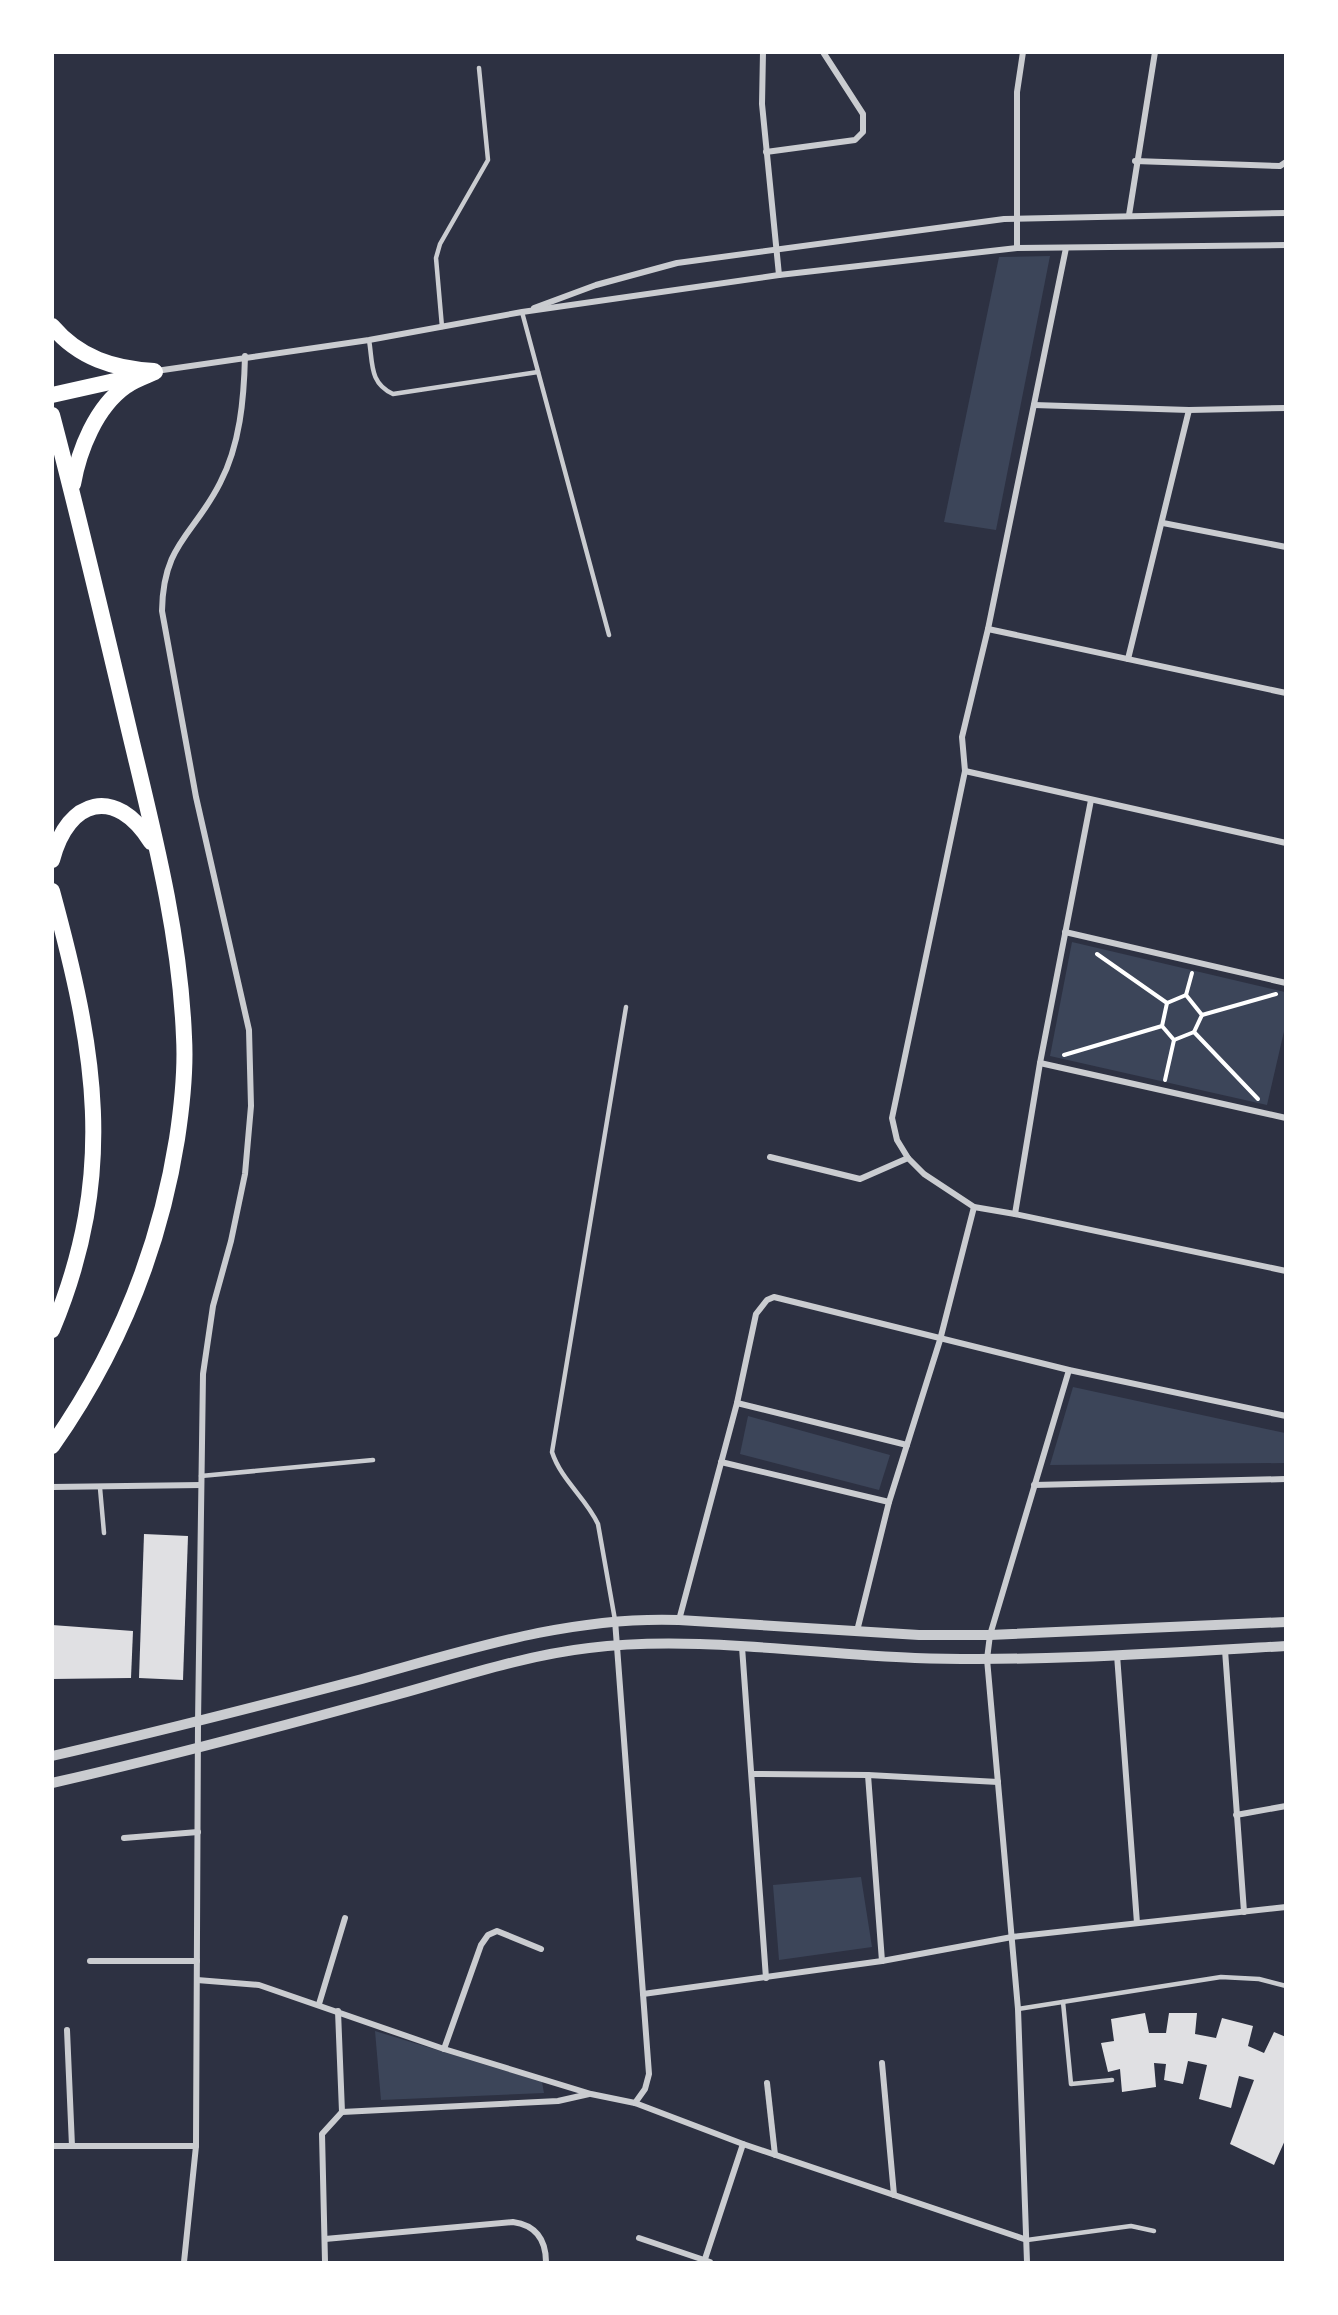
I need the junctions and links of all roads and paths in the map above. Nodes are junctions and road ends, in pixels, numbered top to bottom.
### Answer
1 (764, 52) edge
2 (823, 52) edge
3 (1016, 52) edge
4 (1155, 52) edge
5 (1023, 56) edge
6 (479, 69) dead end
7 (766, 152) junction
8 (1135, 161) junction
9 (1286, 162) edge
10 (1286, 213) edge
11 (1129, 215) junction
12 (1016, 219) junction
13 (1286, 245) edge
14 (1017, 248) junction
15 (1066, 248) junction
16 (776, 249) junction
17 (779, 275) junction
18 (522, 312) junction
19 (52, 326) edge
20 (442, 327) junction
21 (369, 340) junction
22 (245, 356) junction
23 (155, 372) junction
24 (538, 372) junction
25 (52, 395) edge
26 (1034, 405) junction
27 (1286, 408) edge
28 (1189, 410) junction
29 (52, 415) edge
30 (72, 488) junction
31 (1163, 523) junction
32 (1286, 547) edge
33 (988, 629) junction
34 (609, 635) dead end
35 (1128, 659) junction
36 (1286, 693) edge
37 (965, 771) junction
38 (1091, 800) junction
39 (1286, 843) edge
40 (158, 853) junction
41 (52, 860) edge
42 (52, 891) edge
43 (1065, 932) junction
44 (1093, 951) dead end
45 (1196, 962) junction
46 (1286, 983) edge
47 (1286, 992) edge
48 (1186, 995) junction
49 (1167, 1003) junction
50 (626, 1007) dead end
51 (1202, 1015) junction
52 (1161, 1026) junction
53 (1194, 1032) junction
54 (1174, 1040) junction
55 (1040, 1063) junction
56 (1162, 1090) junction
57 (1274, 1115) junction
58 (1286, 1118) edge
59 (770, 1158) dead end
60 (908, 1158) junction
61 (974, 1207) junction
62 (1016, 1214) junction
63 (1286, 1271) edge
64 (52, 1330) edge
65 (940, 1340) junction
66 (1069, 1370) junction
67 (737, 1403) junction
68 (1286, 1416) edge
69 (907, 1445) junction
70 (52, 1446) edge
71 (373, 1460) dead end
72 (721, 1462) junction
73 (201, 1476) junction
74 (1286, 1479) edge
75 (201, 1485) junction
76 (1034, 1485) junction
77 (52, 1487) edge
78 (100, 1488) junction
79 (889, 1502) junction
80 (104, 1533) dead end
81 (615, 1620) junction
82 (679, 1620) junction
83 (1286, 1622) edge
84 (857, 1631) junction
85 (990, 1635) junction
86 (617, 1645) junction
87 (1286, 1646) edge
88 (742, 1647) junction
89 (1224, 1650) junction
90 (1117, 1653) junction
91 (987, 1659) junction
92 (198, 1723) junction
93 (199, 1749) junction
94 (52, 1756) edge
95 (753, 1774) junction
96 (868, 1775) junction
97 (998, 1782) junction
98 (52, 1783) edge
99 (1286, 1806) edge
100 (1236, 1815) junction
101 (198, 1832) junction
102 (124, 1838) dead end
103 (1286, 1907) edge
104 (1244, 1912) junction
105 (345, 1918) dead end
106 (1137, 1923) junction
107 (1012, 1937) junction
108 (541, 1949) dead end
109 (197, 1960) junction
110 (90, 1961) dead end
111 (882, 1961) junction
112 (766, 1978) junction
113 (197, 1980) junction
114 (1286, 1986) edge
115 (643, 1994) junction
116 (1063, 2002) junction
117 (319, 2004) junction
118 (1018, 2009) junction
119 (338, 2011) junction
120 (67, 2030) dead end
121 (444, 2049) junction
122 (882, 2063) dead end
123 (1112, 2080) dead end
124 (767, 2083) dead end
125 (591, 2094) junction
126 (635, 2103) junction
127 (342, 2112) junction
128 (743, 2144) junction
129 (52, 2146) edge
130 (72, 2146) junction
131 (196, 2146) junction
132 (775, 2155) junction
133 (894, 2195) junction
134 (1154, 2231) dead end
135 (639, 2238) dead end
136 (325, 2239) junction
137 (1027, 2240) junction
138 (184, 2262) edge
139 (325, 2262) edge
140 (546, 2262) edge
141 (706, 2262) edge
142 (1027, 2262) edge

1 - 7 street
2 - 7 street
3 - 5 street
4 - 8 street
5 - 12 street
6 - 20 lane
7 - 16 street
8 - 9 street
8 - 11 street
10 - 11 street
11 - 12 street
12 - 14 street
12 - 16 street
13 - 15 street
14 - 15 street
14 - 17 street
15 - 26 street
16 - 17 street
16 - 18 street
17 - 18 street
18 - 20 street
18 - 24 lane
19 - 23 highway
20 - 21 street
21 - 22 street
21 - 24 lane
22 - 23 street
22 - 73 street
23 - 25 highway
23 - 30 highway
24 - 34 lane
26 - 28 street
26 - 33 street
27 - 28 street
28 - 31 street
29 - 30 highway
30 - 40 highway
31 - 32 street
31 - 35 street
33 - 35 street
33 - 37 street
35 - 36 street
37 - 38 street
37 - 60 street
38 - 39 street
38 - 43 street
40 - 41 highway
40 - 70 highway
42 - 64 highway
43 - 45 street
43 - 55 street
44 - 49 path
45 - 46 street
45 - 48 path
47 - 51 path
48 - 49 path
48 - 51 path
49 - 52 path
50 - 81 lane
51 - 53 path
52 - 54 path
52 - 55 path
53 - 54 path
53 - 57 path
54 - 56 path
55 - 56 street
55 - 62 street
56 - 57 street
57 - 58 street
59 - 60 street
60 - 61 street
61 - 62 street
61 - 65 street
62 - 63 street
65 - 66 street
65 - 67 street
65 - 69 street
66 - 68 street
66 - 76 street
67 - 69 street
67 - 72 street
69 - 79 street
71 - 73 lane
72 - 79 street
72 - 82 street
73 - 75 street
74 - 76 street
75 - 78 street
75 - 92 street
76 - 85 street
77 - 78 street
78 - 80 lane
79 - 84 street
81 - 82 street
81 - 86 street
81 - 92 street
82 - 84 street
83 - 85 street
84 - 85 street
85 - 91 street
86 - 88 street
86 - 93 street
86 - 115 street
87 - 89 street
88 - 91 street
88 - 95 street
89 - 90 street
89 - 100 street
90 - 91 street
90 - 106 street
91 - 97 street
92 - 93 street
92 - 94 street
93 - 98 street
93 - 101 street
95 - 96 street
95 - 112 street
96 - 97 street
96 - 111 street
97 - 107 street
99 - 100 street
100 - 104 street
101 - 102 street
101 - 109 street
103 - 104 street
104 - 106 street
105 - 117 street
106 - 107 street
107 - 111 street
107 - 118 street
108 - 121 street
109 - 110 street
109 - 113 street
111 - 112 street
112 - 115 street
113 - 117 street
113 - 131 street
114 - 116 lane
115 - 126 street
116 - 118 lane
116 - 123 lane
117 - 119 street
118 - 137 street
119 - 121 street
119 - 127 street
120 - 130 street
121 - 125 street
122 - 133 street
124 - 132 street
125 - 126 street
125 - 127 street
126 - 128 street
127 - 136 street
128 - 132 street
128 - 141 street
129 - 130 street
130 - 131 street
131 - 138 street
132 - 133 street
133 - 137 street
134 - 137 lane
135 - 141 street
136 - 139 street
136 - 140 street
137 - 142 street

